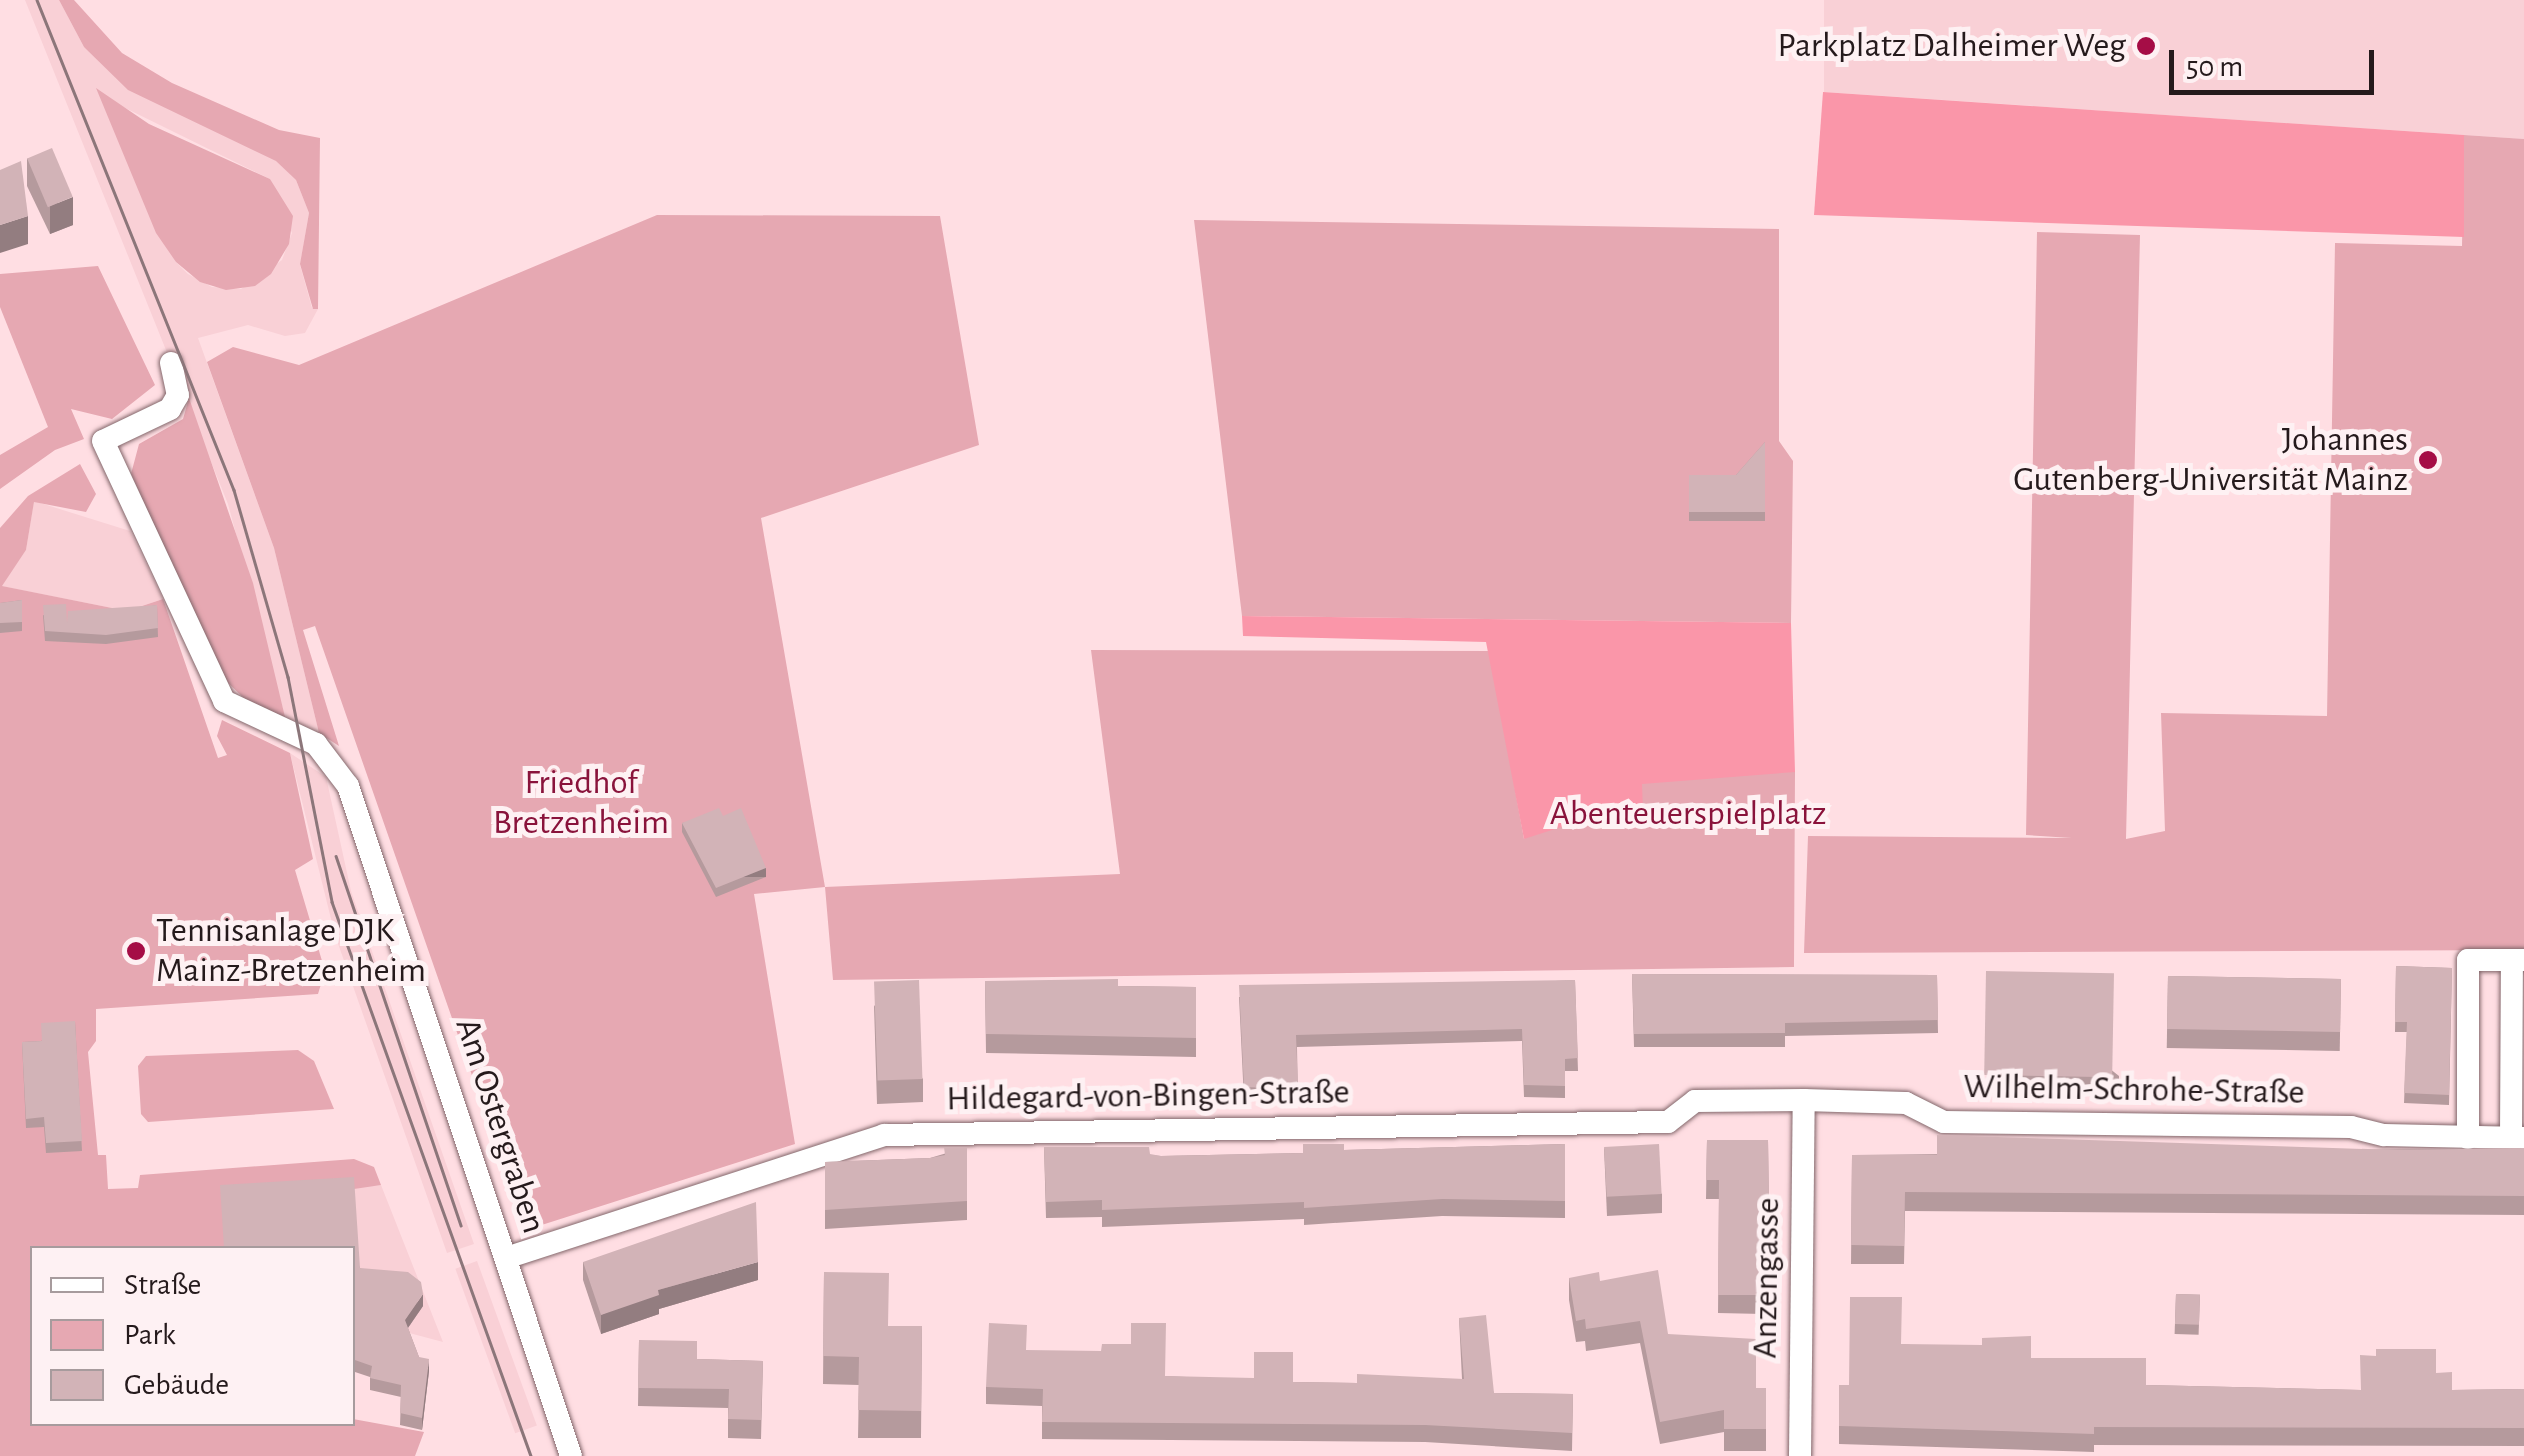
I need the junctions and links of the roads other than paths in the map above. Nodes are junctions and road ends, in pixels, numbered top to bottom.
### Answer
1 (172, 363) dead end
2 (2518, 960) edge
3 (1804, 1100) junction
4 (2468, 1138) junction
5 (2518, 1138) edge
6 (506, 1258) junction
7 (571, 1456) edge
8 (1800, 1456) edge

1 - 6 street, Am Ostergraben
2 - 4 street, Wilhelm-Schrohe-Straße
2 - 5 street, Wilhelm-Schrohe-Straße
3 - 4 street, Wilhelm-Schrohe-Straße
3 - 6 street, Hildegard-von-Bingen-Straße
3 - 8 street, Anzengasse
4 - 5 street, Wilhelm-Schrohe-Straße
6 - 7 street, Am Ostergraben

